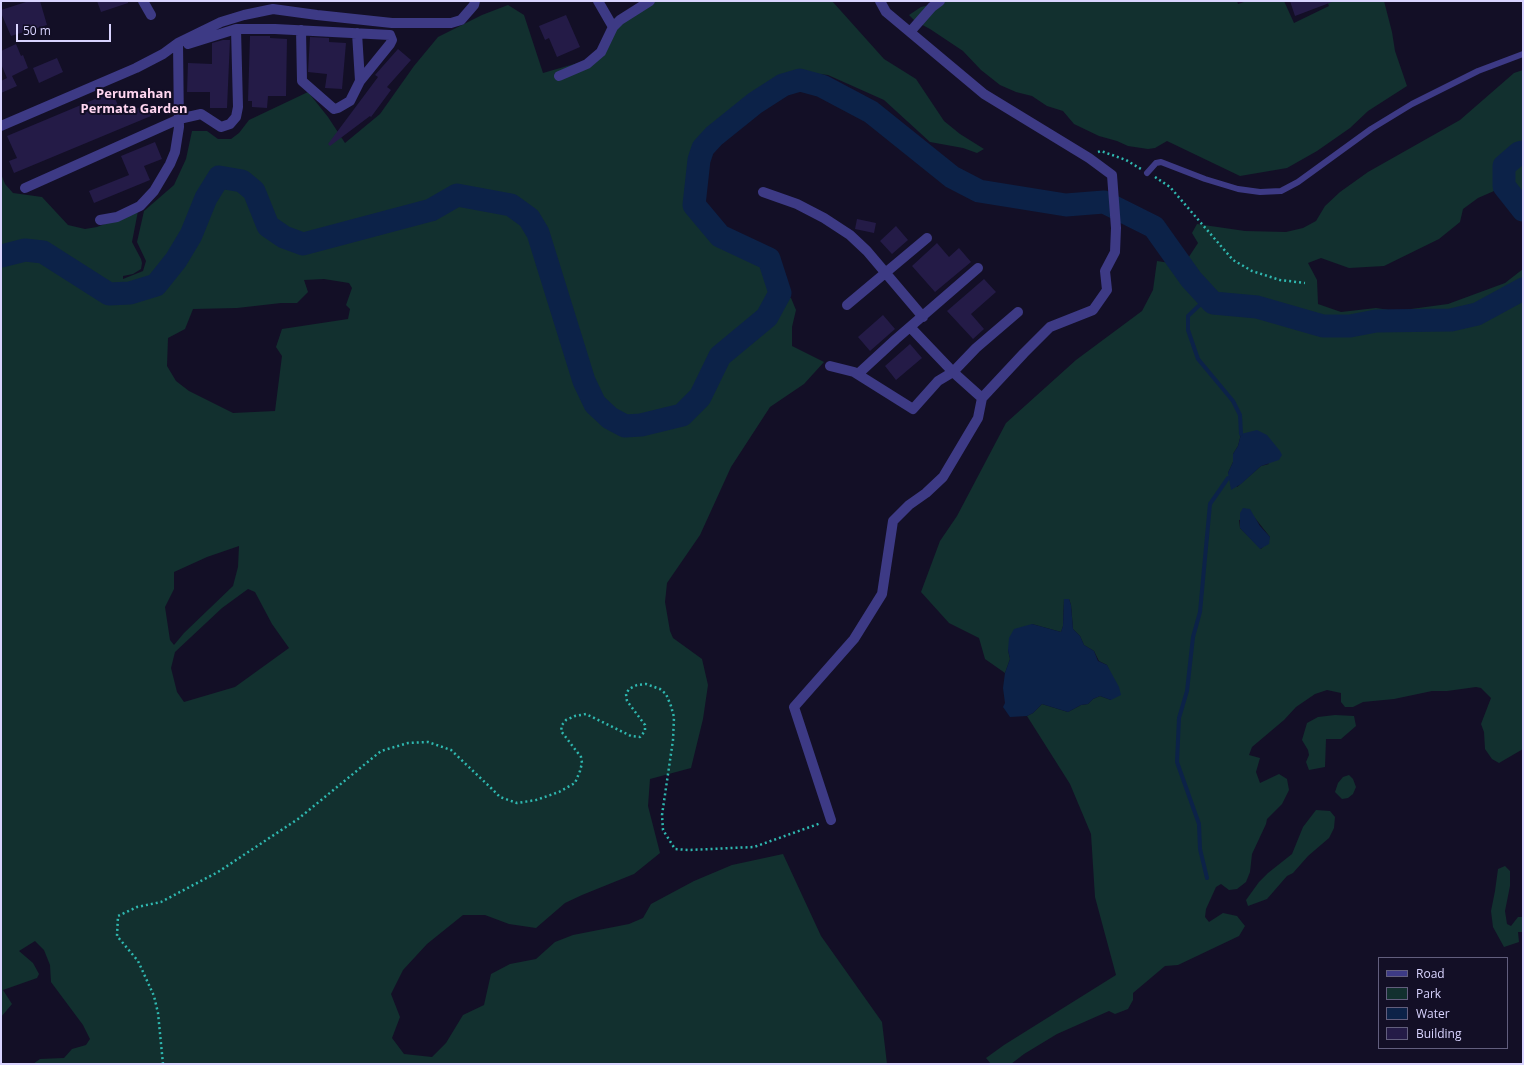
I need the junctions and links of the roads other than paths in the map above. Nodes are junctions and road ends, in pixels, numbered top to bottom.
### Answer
1 (143, 1) edge
2 (475, 1) edge
3 (598, 1) edge
4 (650, 1) edge
5 (880, 1) edge
6 (940, 1) edge
7 (151, 16) dead end
8 (613, 27) junction
9 (236, 29) junction
10 (301, 30) junction
11 (910, 32) junction
12 (357, 33) junction
13 (178, 45) junction
14 (1523, 54) edge
15 (559, 76) dead end
16 (360, 81) junction
17 (179, 119) junction
18 (1, 126) edge
19 (1148, 173) road end
20 (25, 188) dead end
21 (763, 192) dead end
22 (100, 220) dead end
23 (927, 238) dead end
24 (978, 268) dead end
25 (885, 273) junction
26 (847, 305) dead end
27 (1018, 312) dead end
28 (923, 317) junction
29 (910, 327) junction
30 (830, 366) dead end
31 (953, 372) junction
32 (858, 374) junction
33 (982, 398) junction
34 (831, 820) road end

1 - 7 street
2 - 13 street
3 - 8 street
4 - 8 street
5 - 11 street
6 - 11 street
8 - 15 street
9 - 10 street
9 - 13 street
9 - 17 street
10 - 12 street
10 - 16 street
11 - 33 street
12 - 16 street
12 - 16 street
13 - 17 street
13 - 18 street
14 - 19 lane
17 - 20 street
17 - 22 street
21 - 25 street
23 - 25 street
24 - 28 street
25 - 26 street
25 - 28 street
27 - 31 street
28 - 29 street
29 - 31 street
29 - 32 street
30 - 32 street
31 - 32 street
31 - 33 street
33 - 34 street

